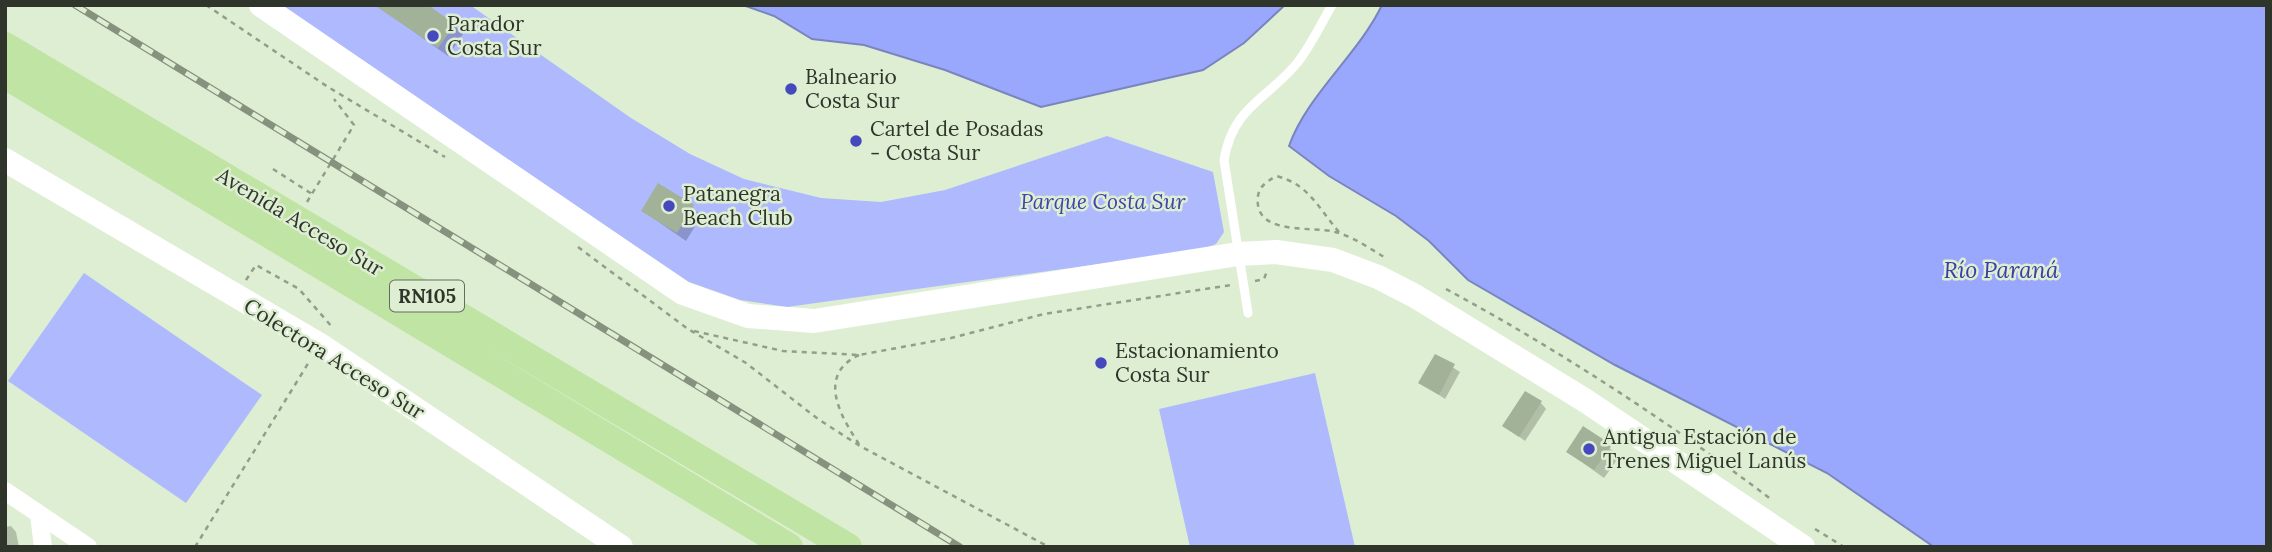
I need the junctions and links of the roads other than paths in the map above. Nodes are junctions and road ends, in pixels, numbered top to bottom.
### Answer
1 (261, 5) edge
2 (1332, 5) edge
3 (5, 46) edge
4 (5, 75) edge
5 (5, 160) edge
6 (1238, 254) junction
7 (1248, 313) dead end
8 (5, 491) edge
9 (1728, 499) junction
10 (38, 515) junction
11 (43, 547) edge
12 (88, 547) edge
13 (621, 547) edge
14 (789, 547) edge
15 (848, 547) edge
16 (1781, 547) edge
17 (1803, 547) edge

1 - 6 main road
2 - 6 lane
3 - 15 highway, Avenida Acceso Sur / RN105
4 - 14 highway, Avenida Acceso Sur / RN105
5 - 13 main road, Colectora Acceso Sur
6 - 7 lane
6 - 9 main road
8 - 10 street
9 - 16 main road
9 - 17 main road
10 - 11 street
10 - 12 street

